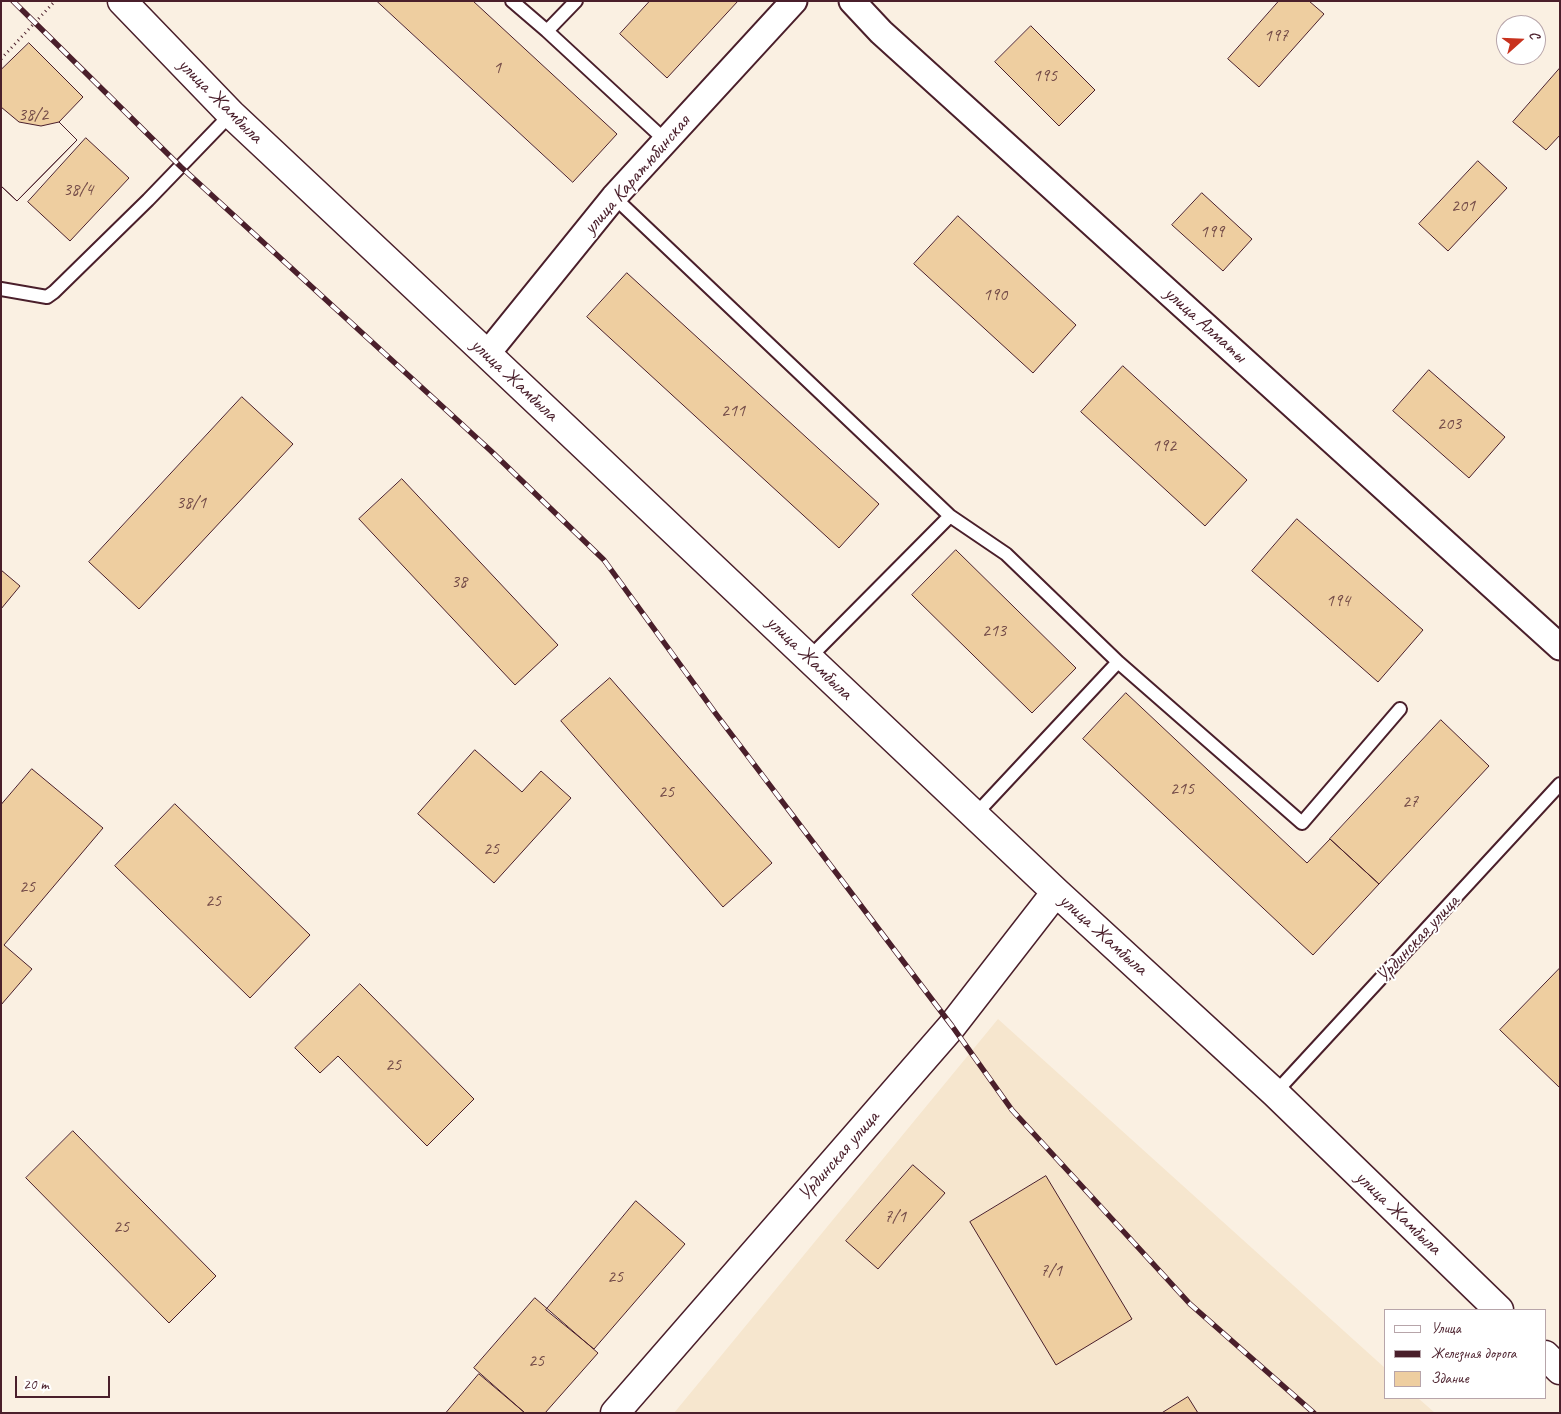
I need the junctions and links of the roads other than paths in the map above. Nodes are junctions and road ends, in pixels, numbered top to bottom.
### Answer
1 (122, 1) edge
2 (512, 1) edge
3 (576, 1) edge
4 (794, 1) edge
5 (852, 1) edge
6 (547, 31) junction
7 (231, 114) junction
8 (666, 141) junction
9 (614, 197) junction
10 (1, 289) edge
11 (487, 354) junction
12 (950, 516) junction
13 (1560, 647) edge
14 (809, 658) junction
15 (1118, 662) junction
16 (1400, 709) dead end
17 (1560, 784) edge
18 (974, 816) junction
19 (1056, 892) junction
20 (1275, 1093) junction
21 (1498, 1309) edge
22 (1546, 1356) edge
23 (1560, 1370) edge
24 (615, 1413) edge

1 - 7 street, улица Жамбыла
2 - 6 lane
3 - 6 lane
4 - 8 street, улица Каратюбинская
5 - 13 street, улица Алматы
6 - 8 lane
7 - 10 lane
7 - 11 street, улица Жамбыла
8 - 9 street, улица Каратюбинская
9 - 11 street, улица Каратюбинская
9 - 12 lane
11 - 14 street, улица Жамбыла
12 - 14 lane
12 - 15 lane
14 - 18 street, улица Жамбыла
15 - 16 lane
15 - 18 lane
17 - 20 lane, Урдинская улица
18 - 19 street, улица Жамбыла
19 - 20 street, улица Жамбыла
19 - 24 street, Урдинская улица
20 - 21 street, улица Жамбыла
22 - 23 street

